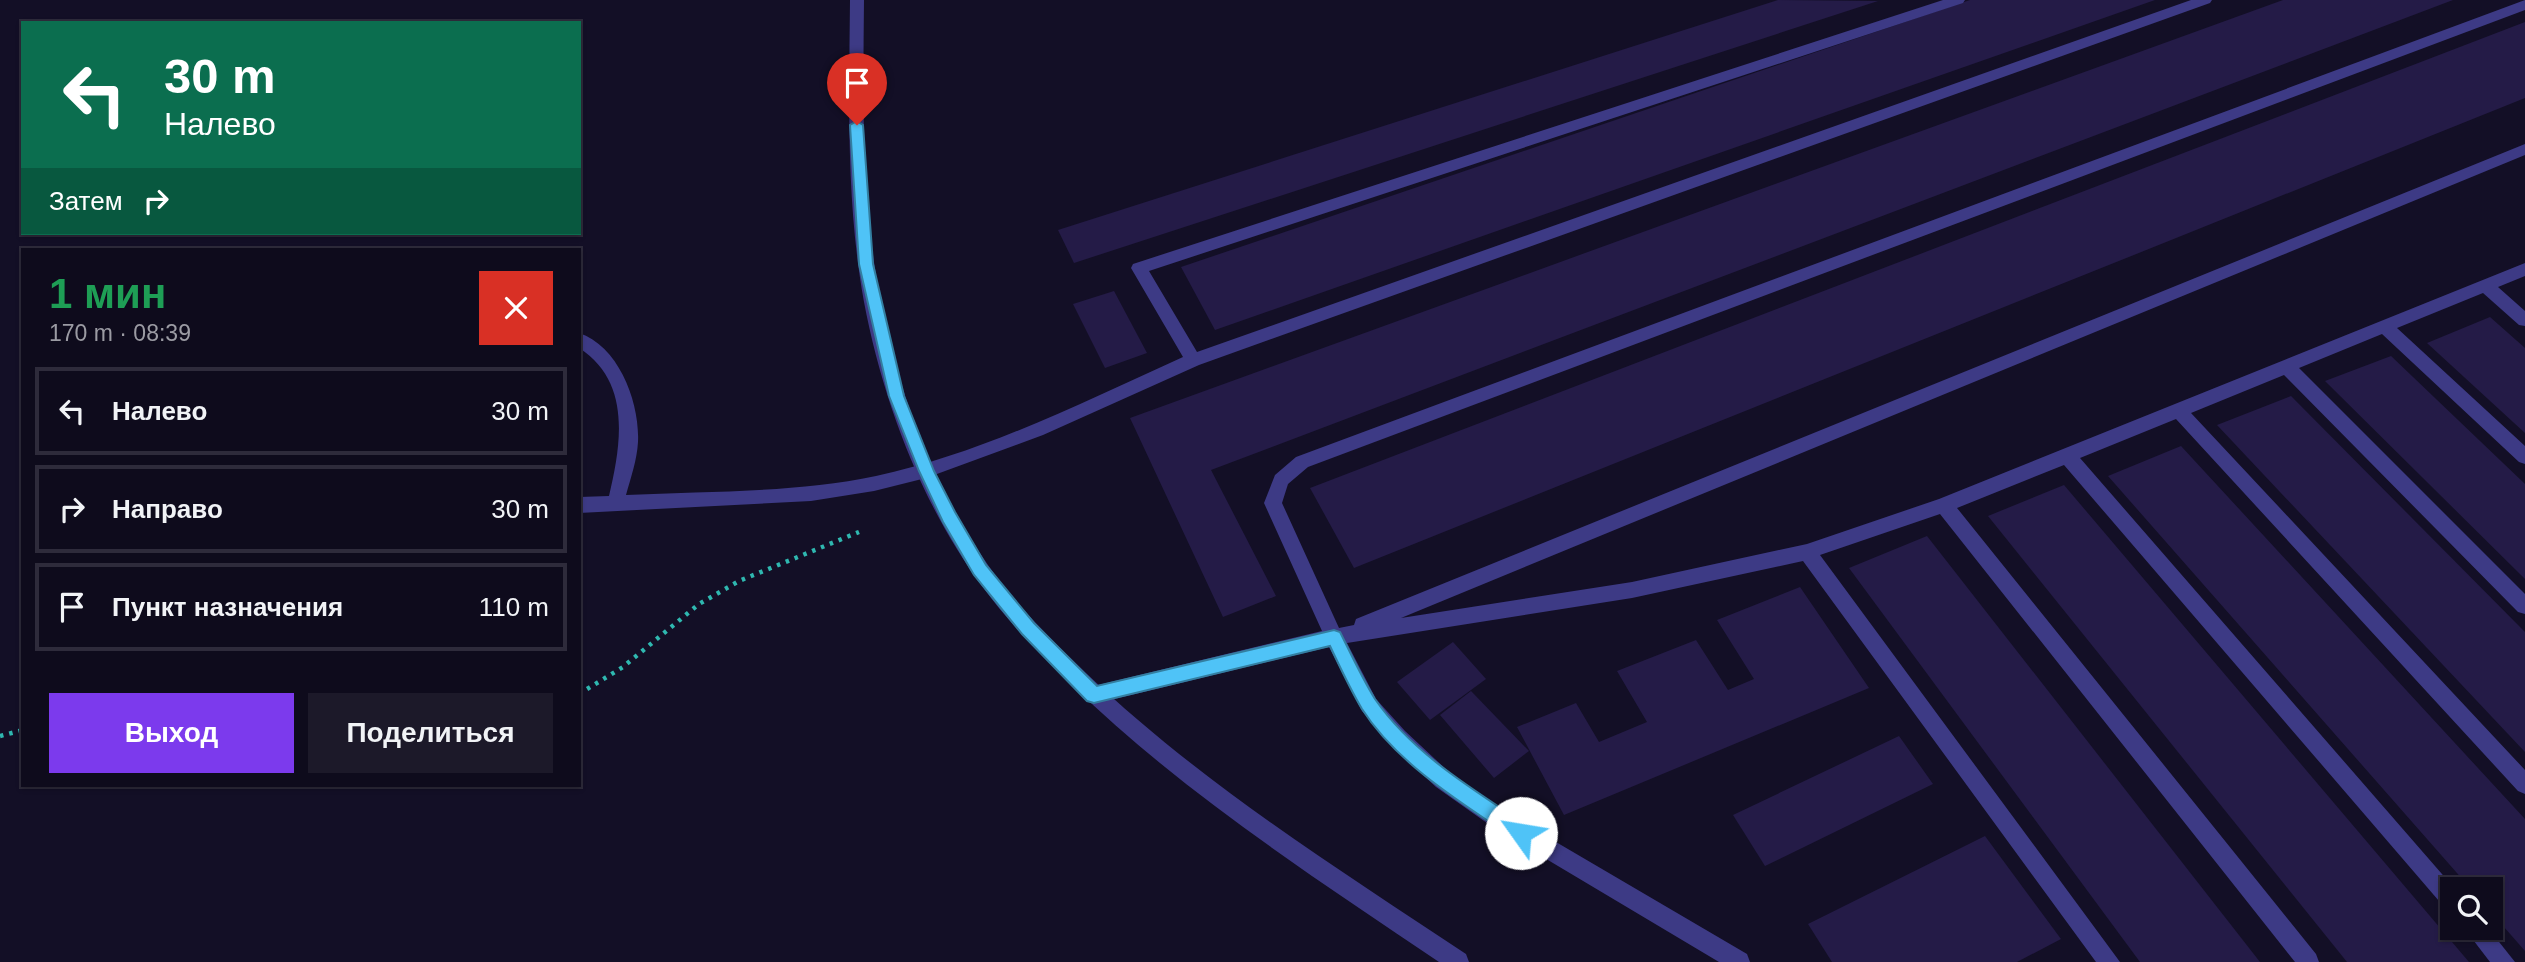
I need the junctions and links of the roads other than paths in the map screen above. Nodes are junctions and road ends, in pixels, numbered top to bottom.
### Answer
1 (857, 0) edge
2 (1958, 0) edge
3 (2205, 0) edge
4 (2525, 5) edge
5 (2525, 149) edge
6 (2525, 269) edge
7 (2485, 285) junction
8 (2525, 320) edge
9 (2385, 327) junction
10 (581, 341) edge
11 (1193, 360) junction
12 (2287, 368) junction
13 (2180, 412) junction
14 (2067, 456) junction
15 (2525, 457) edge
16 (926, 471) junction
17 (616, 502) junction
18 (581, 505) edge
19 (1944, 505) junction
20 (1807, 552) junction
21 (2525, 606) edge
22 (1334, 637) junction
23 (1094, 695) junction
24 (2525, 784) edge
25 (2440, 887) edge
26 (2485, 940) edge
27 (1458, 962) edge
28 (1738, 962) edge
29 (2109, 962) edge
30 (2308, 962) edge
31 (2504, 962) edge

1 - 16 street
2 - 11 street
3 - 11 street
4 - 22 street
5 - 22 street
6 - 7 street
7 - 8 street
7 - 9 street
9 - 12 street
9 - 15 street
10 - 17 street
11 - 16 street
12 - 13 street
12 - 21 street
13 - 14 street
13 - 24 street
14 - 19 street
14 - 25 street
16 - 17 street
16 - 23 street
17 - 18 street
19 - 20 street
19 - 30 street
20 - 22 street
20 - 29 street
22 - 23 street
22 - 28 street
23 - 27 street
26 - 31 street

